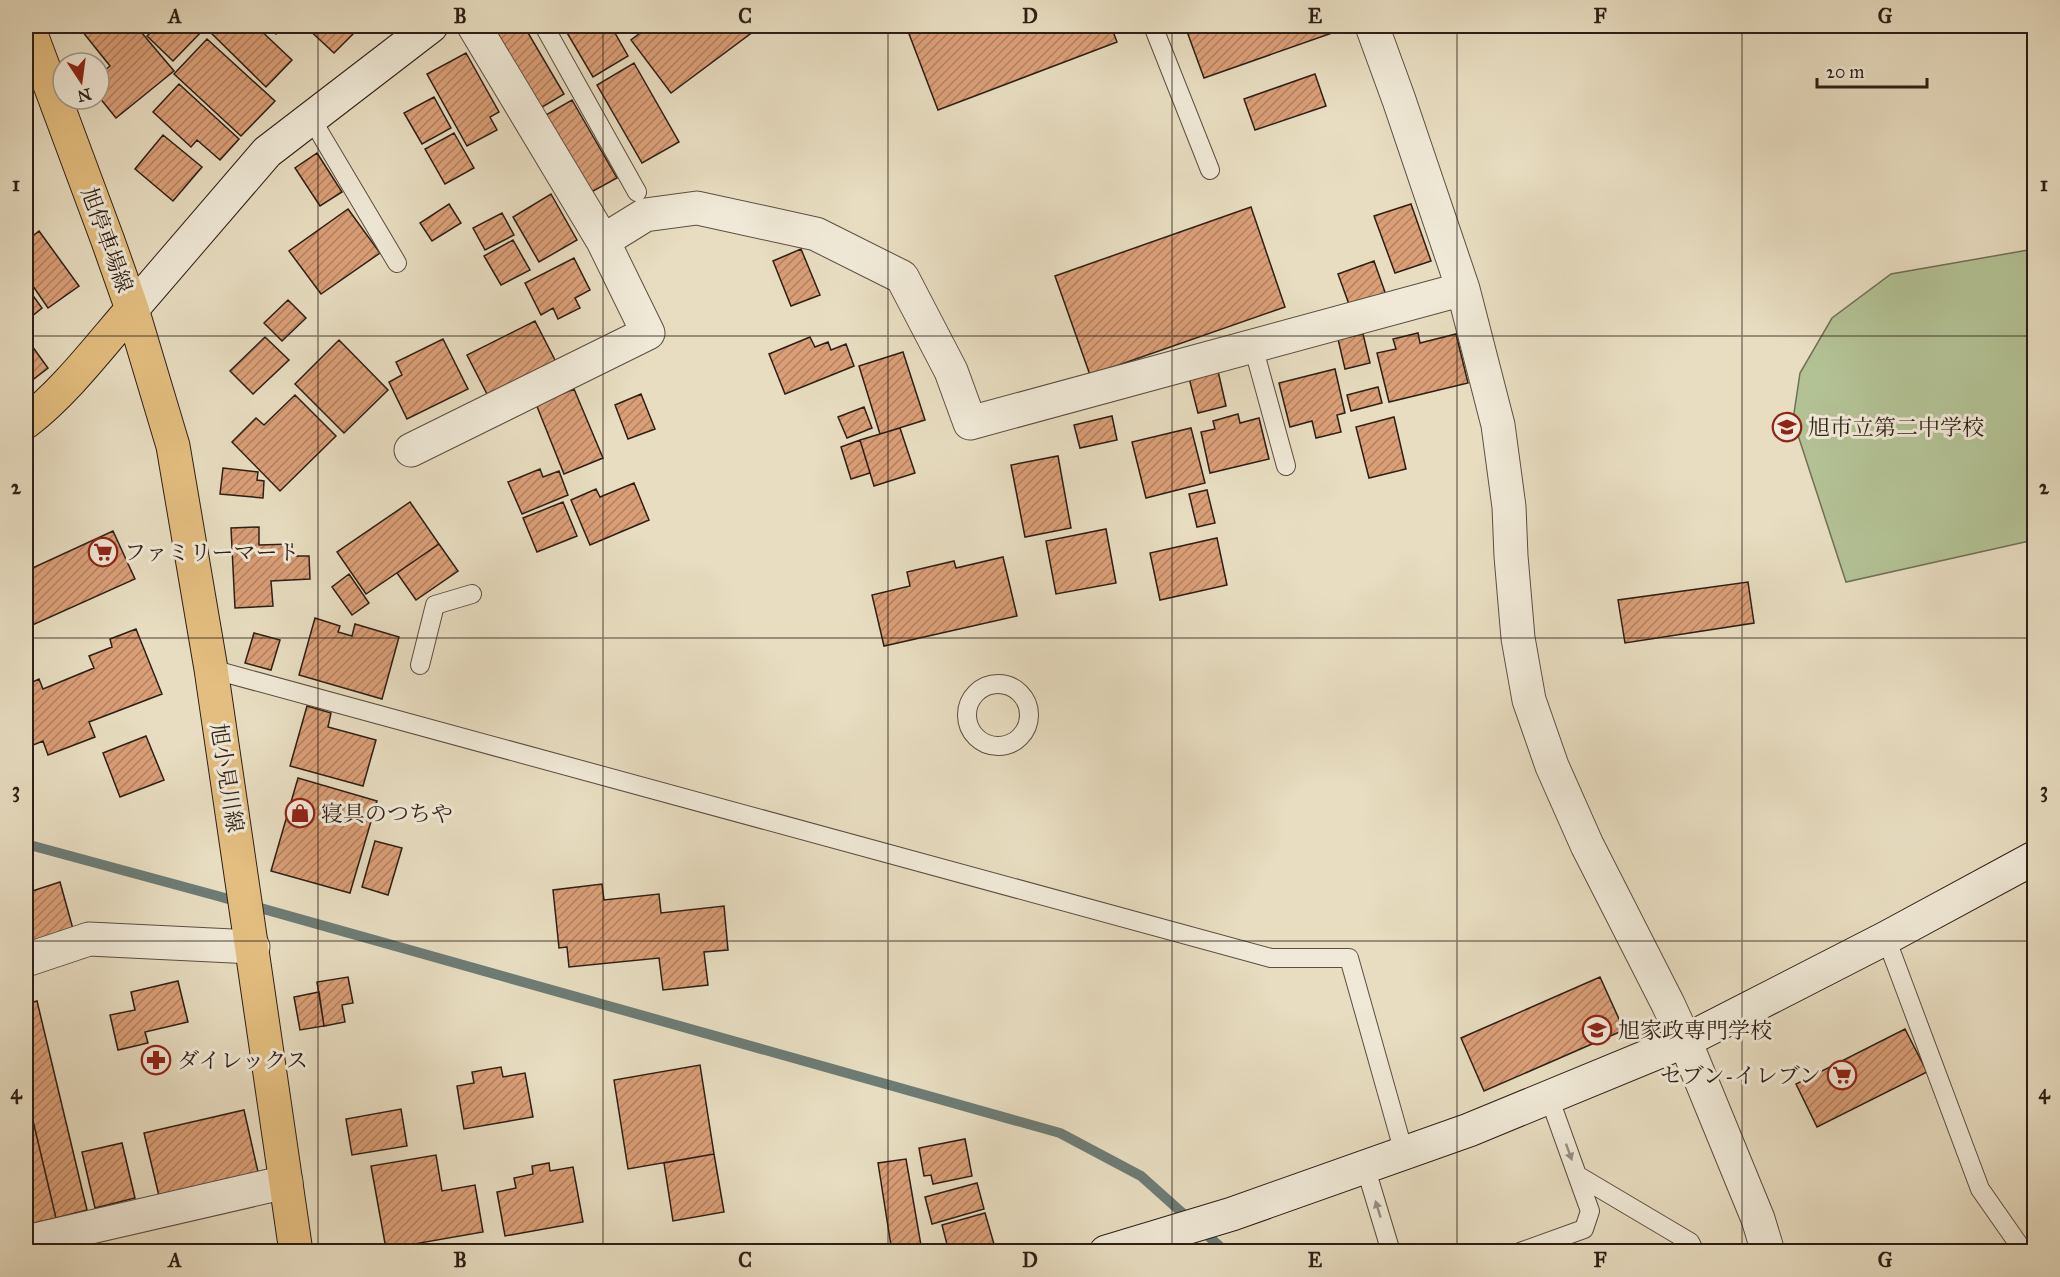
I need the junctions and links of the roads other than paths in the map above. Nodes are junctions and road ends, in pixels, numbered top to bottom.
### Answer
1 (28, 26) edge
2 (431, 26) edge
3 (474, 26) edge
4 (544, 26) edge
5 (1153, 26) edge
6 (1372, 26) edge
7 (311, 118) junction
8 (1210, 170) dead end
9 (637, 192) dead end
10 (603, 241) junction
11 (397, 263) dead end
12 (1463, 289) junction
13 (132, 309) junction
14 (1253, 346) junction
15 (26, 422) edge
16 (411, 450) dead end
17 (1286, 466) dead end
18 (472, 594) dead end
19 (420, 665) dead end
20 (211, 669) junction
21 (2034, 858) edge
22 (1886, 938) junction
23 (253, 947) junction
24 (26, 960) edge
25 (1685, 1041) junction
26 (1549, 1097) junction
27 (1404, 1153) junction
28 (1365, 1166) junction
29 (1577, 1175) junction
30 (286, 1182) junction
31 (26, 1242) edge
32 (1136, 1245) edge
33 (296, 1251) edge
34 (1391, 1251) edge
35 (1520, 1251) edge
36 (1695, 1251) edge
37 (1768, 1251) edge
38 (2024, 1251) edge

1 - 13 main road, 旭停車場線
2 - 7 street
3 - 10 street
4 - 9 lane
5 - 8 lane
6 - 12 street
7 - 11 lane
7 - 13 street
10 - 14 street
10 - 16 street
12 - 14 street
12 - 25 street
13 - 15 main road, 旭停車場線
13 - 20 main road, 旭小見川線
14 - 17 lane
18 - 19 lane
20 - 23 main road, 旭小見川線
20 - 27 lane
21 - 22 street
22 - 25 street
22 - 38 lane
23 - 24 street
23 - 30 main road, 旭小見川線
25 - 26 street
25 - 37 street
26 - 27 street
26 -> 29 lane
27 - 28 street
28 - 32 street
34 -> 28 lane
29 - 35 lane
29 - 36 lane
30 - 31 street
30 - 33 main road, 旭小見川線

